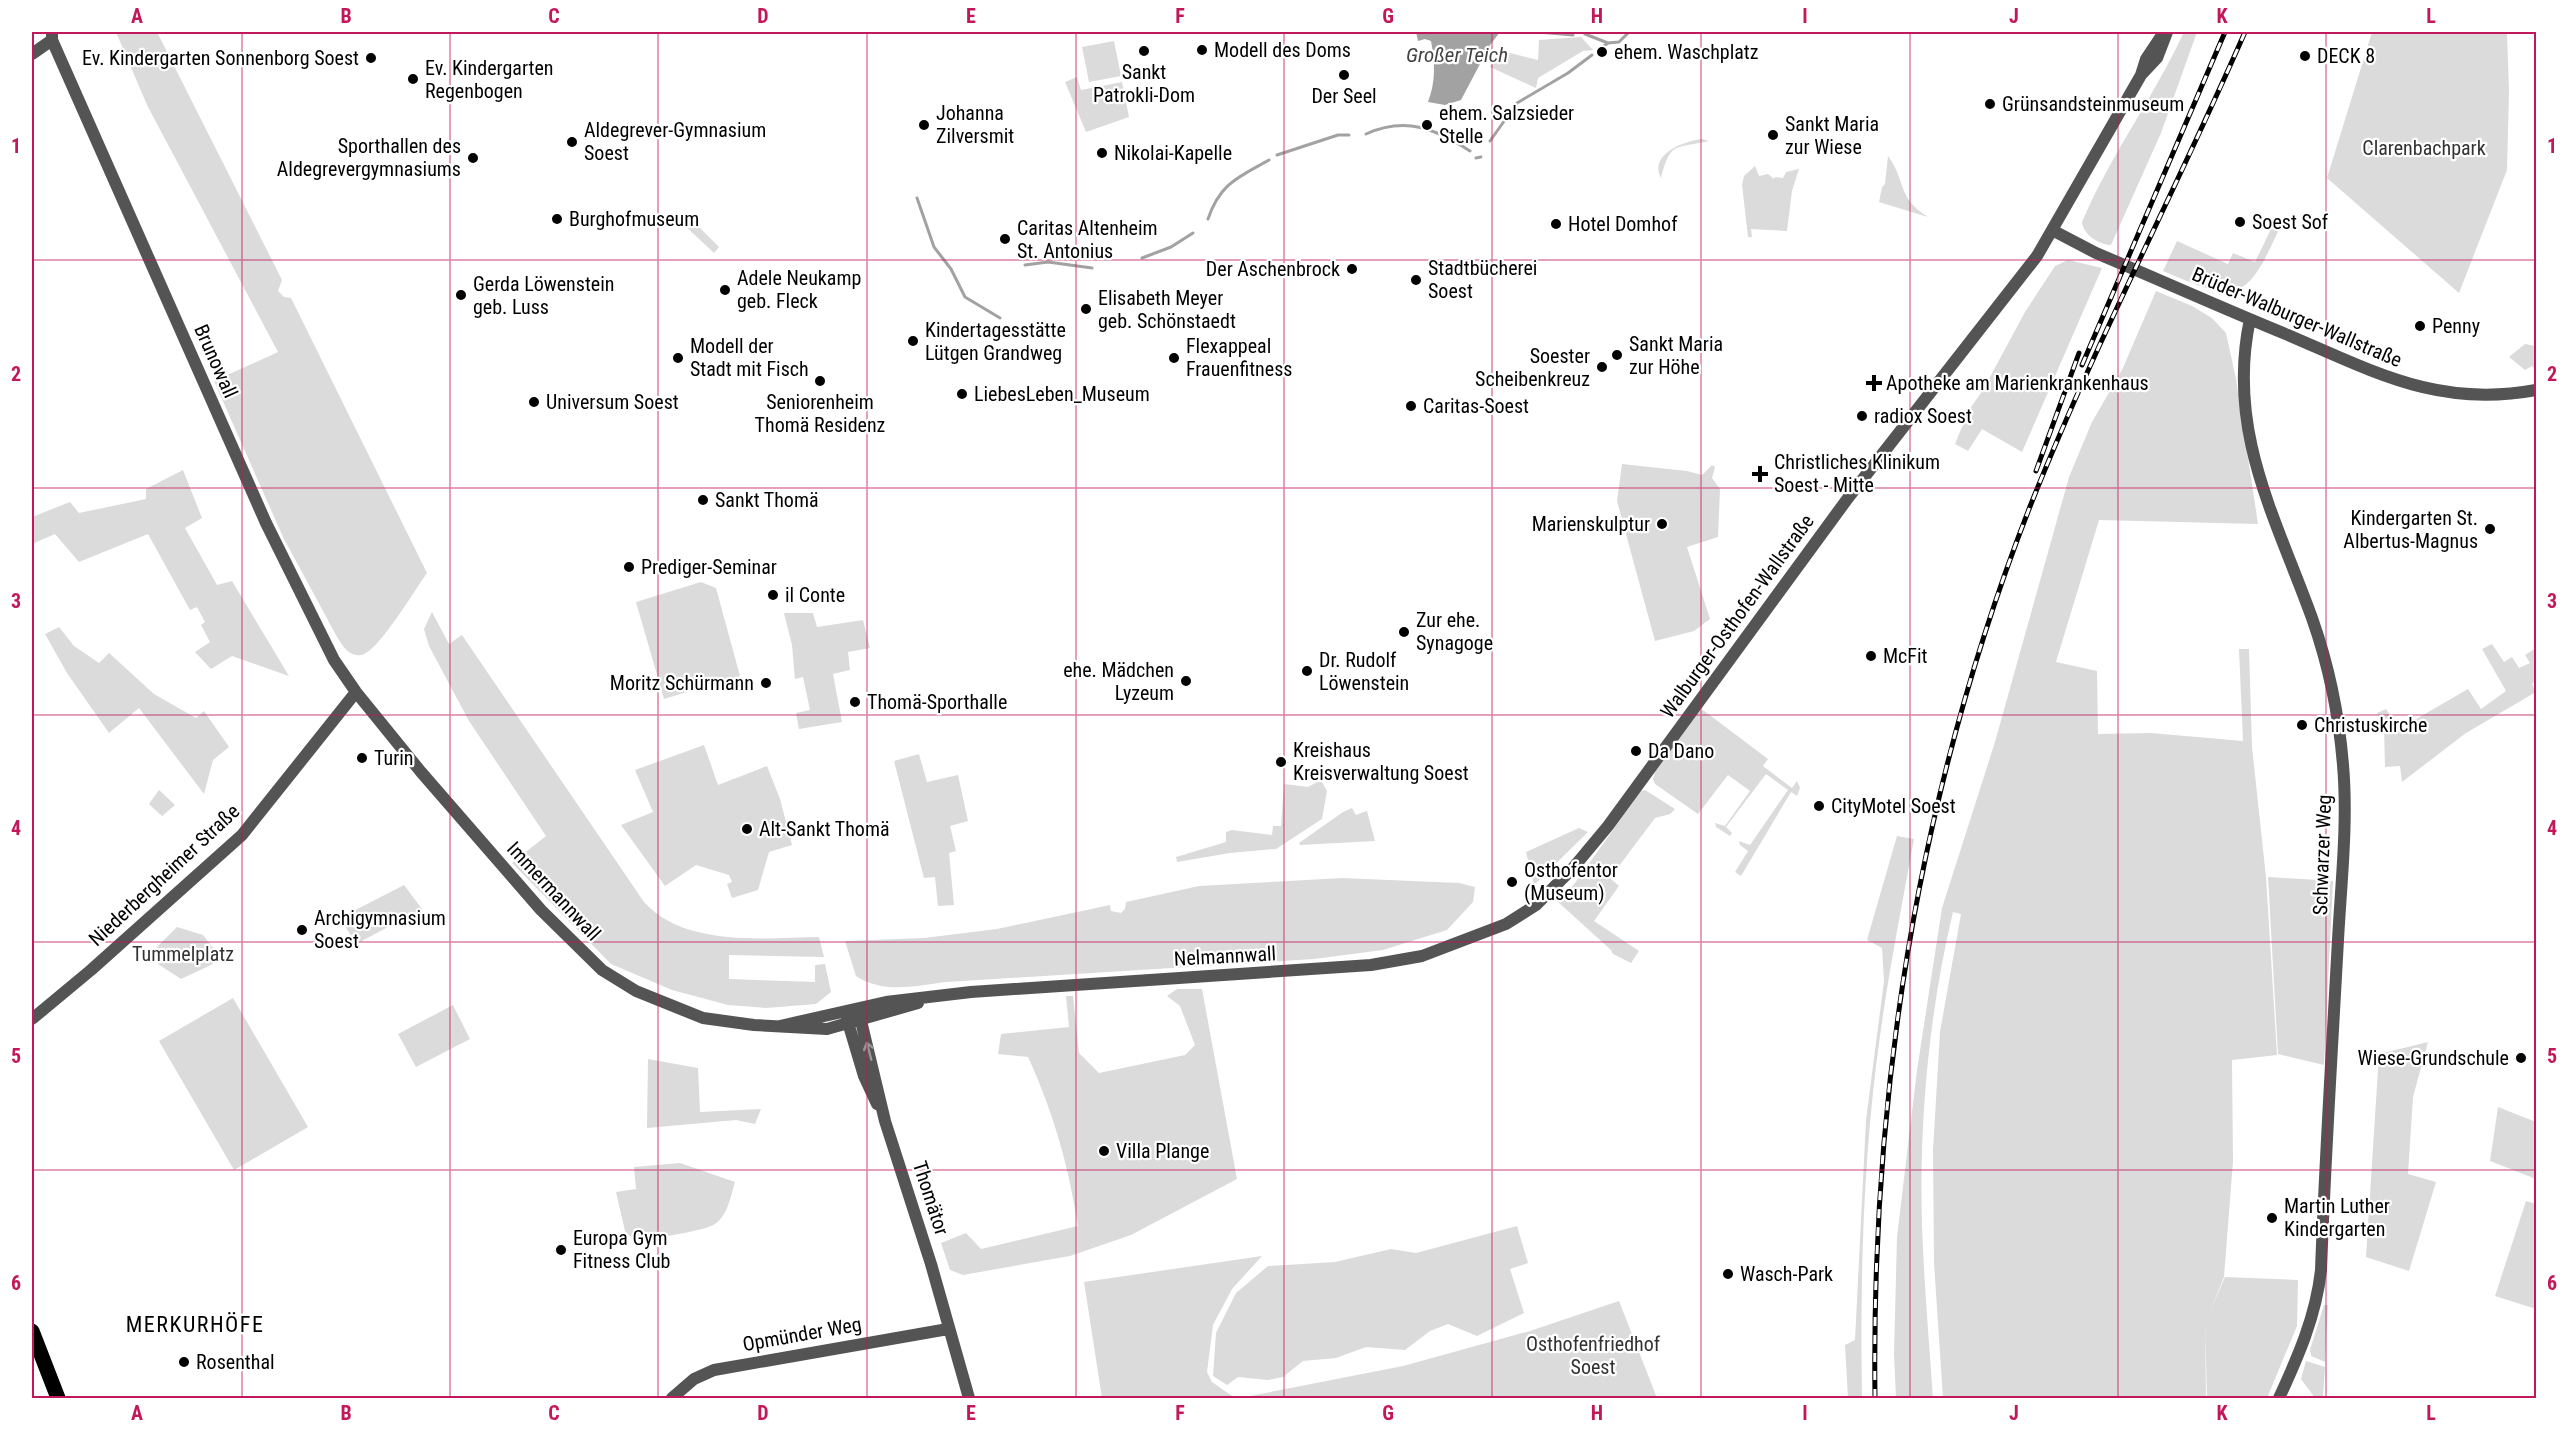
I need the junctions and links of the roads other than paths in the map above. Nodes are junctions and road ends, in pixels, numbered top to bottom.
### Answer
1 (2166, 32) edge
2 (52, 36) edge
3 (32, 54) edge
4 (2052, 230) junction
5 (2250, 320) junction
6 (2536, 390) edge
7 (357, 692) junction
8 (1506, 924) joint
9 (939, 996) junction
10 (851, 1009) junction
11 (32, 1018) edge
12 (855, 1023) junction
13 (780, 1026) junction
14 (948, 1329) junction
15 (32, 1331) edge
16 (58, 1398) edge
17 (672, 1398) edge
18 (969, 1398) edge
19 (2279, 1398) edge

1 - 4 street, Walburger-Osthofen-Wallstraße
2 - 3 street
2 - 7 street, Brunowall
4 - 5 street, Brüder-Walburger-Wallstraße
4 - 8 street, Walburger-Osthofen-Wallstraße
5 - 6 street, Brüder-Walburger-Wallstraße
5 - 19 street, Schwarzer Weg
7 - 11 street, Niederbergheimer Straße
7 - 13 street, Immermannwall
8 - 9 street, Nelmannwall
9 - 10 street, Nelmannwall
9 - 12 street, Nelmannwall
10 - 12 street, Thomätor
10 - 13 street, Immermannwall
12 - 13 street, Immermannwall
12 - 14 street, Thomätor
14 - 17 street, Opmünder Weg
14 - 18 street, Thomätor
15 - 16 main road

